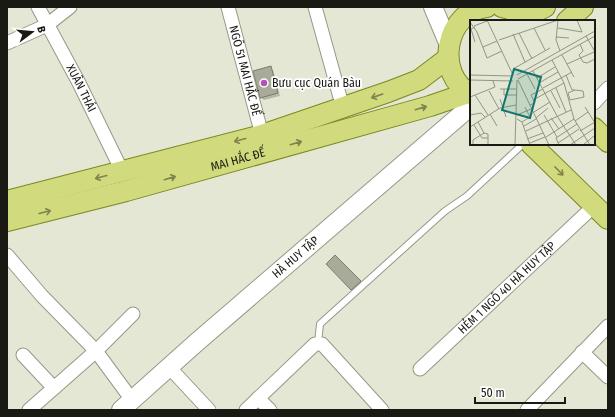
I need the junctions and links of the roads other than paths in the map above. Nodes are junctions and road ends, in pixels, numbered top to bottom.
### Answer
1 (38, 7) edge
2 (70, 7) edge
3 (228, 7) edge
4 (315, 7) edge
5 (433, 7) edge
6 (487, 7) edge
7 (545, 7) edge
8 (583, 7) edge
9 (515, 12) edge
10 (568, 20) edge
11 (47, 25) junction
12 (7, 43) edge
13 (448, 52) junction
14 (608, 88) edge
15 (470, 98) edge
16 (595, 102) edge
17 (343, 108) junction
18 (595, 129) edge
19 (262, 134) junction
20 (608, 142) edge
21 (522, 145) edge
22 (533, 145) edge
23 (122, 171) junction
24 (7, 201) edge
25 (594, 206) junction
26 (608, 219) edge
27 (7, 221) edge
28 (7, 255) edge
29 (133, 314) dead end
30 (608, 326) edge
31 (318, 343) junction
32 (96, 351) junction
33 (582, 352) junction
34 (23, 355) dead end
35 (169, 368) junction
36 (420, 369) dead end
37 (608, 377) edge
38 (54, 388) junction
39 (258, 398) junction
40 (126, 405) edge
41 (29, 410) edge
42 (209, 410) edge
43 (246, 410) edge
44 (270, 410) edge
45 (382, 410) edge
46 (527, 410) edge

1 - 11 street, XUÂN THÁI
2 - 11 street
3 - 19 street, NGÕ 51 MAI HẮC ĐẾ
4 - 17 street
5 - 13 main road
6 - 13 main road
7 - 9 main road
8 - 10 main road
11 - 12 street
11 - 23 street, XUÂN THÁI
13 - 15 main road
13 -> 17 main road, MAI HẮC ĐẾ
14 - 16 street
27 -> 15 main road, MAI HẮC ĐẾ
15 - 35 main road, HÀ HUY TẬP
17 - 19 main road, MAI HẮC ĐẾ
18 - 20 main road
19 -> 23 main road, MAI HẮC ĐẾ
21 - 31 lane
22 -> 25 main road
23 -> 24 main road, MAI HẮC ĐẾ
25 - 26 main road
25 - 36 street, HẺM 1 NGÕ 40 HÀ HUY TẬP
28 - 32 street
29 - 32 street
30 - 33 street
31 - 39 street
31 - 45 street
32 - 38 street
32 - 40 street
33 - 37 street
33 - 46 street
34 - 38 street
35 - 40 main road, HÀ HUY TẬP
35 - 42 street
38 - 41 street
39 - 43 street
39 - 44 street

